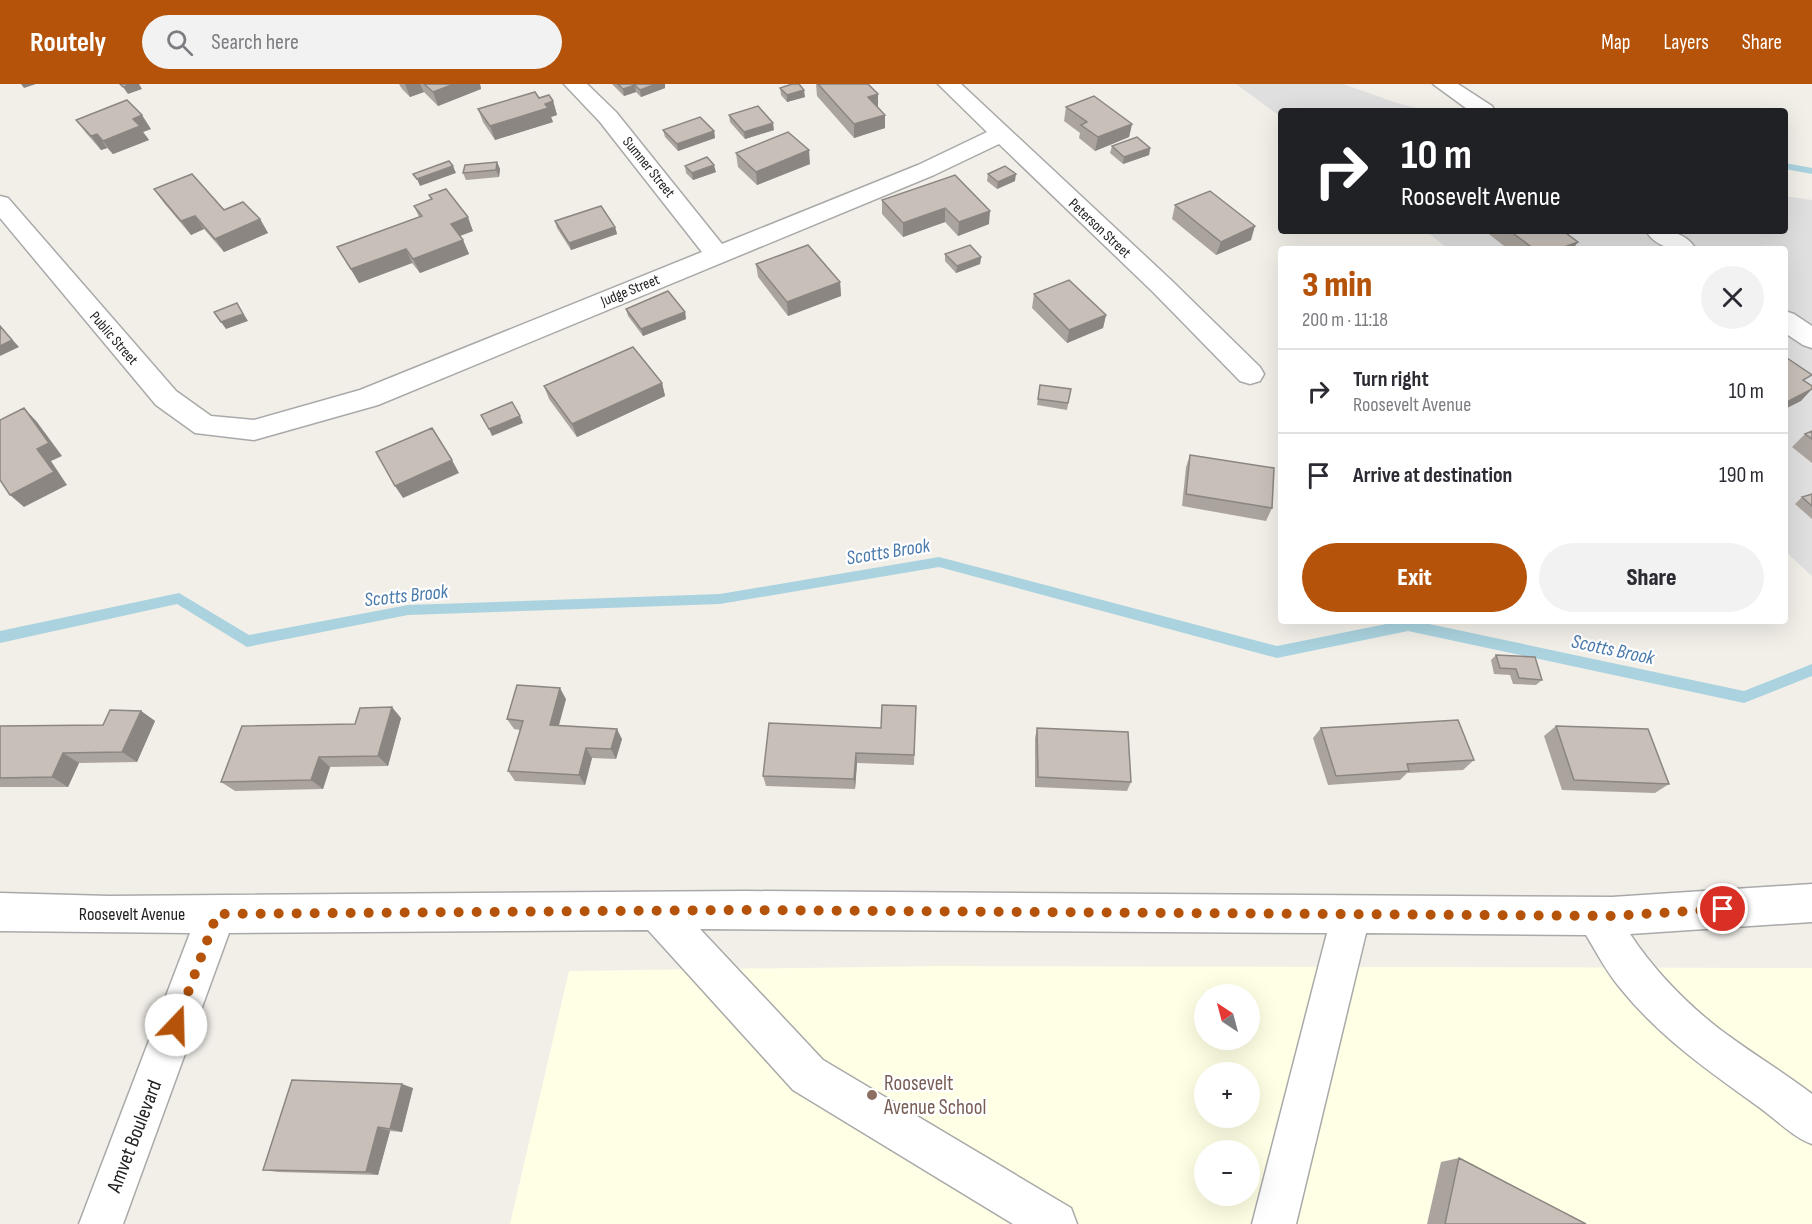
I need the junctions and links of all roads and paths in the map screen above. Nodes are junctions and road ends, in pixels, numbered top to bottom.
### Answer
1 (575, 84) edge
2 (949, 84) edge
3 (1444, 84) edge
4 (1480, 108) edge
5 (1001, 134) junction
6 (0, 203) edge
7 (1662, 234) edge
8 (1680, 246) edge
9 (717, 255) junction
10 (1788, 322) edge
11 (1812, 339) edge
12 (1250, 374) dead end
13 (254, 430) joint
14 (1812, 903) edge
15 (656, 910) junction
16 (0, 912) edge
17 (217, 914) junction
18 (1351, 915) junction
19 (1596, 916) junction
20 (1812, 1123) edge
21 (101, 1224) edge
22 (1055, 1224) edge
23 (1274, 1224) edge

1 - 9 street, Sumner Street
2 - 5 street, Peterson Street
3 - 4 street
5 - 9 street, Judge Street
5 - 12 street, Peterson Street
6 - 13 street, Public Street
7 - 8 street
9 - 13 street, Judge Street
10 - 11 street
14 - 19 street, Roosevelt Avenue
15 - 17 street, Roosevelt Avenue
15 - 18 street, Roosevelt Avenue
15 - 22 street
16 - 17 street, Roosevelt Avenue
17 - 21 street, Amvet Boulevard
18 - 19 street, Roosevelt Avenue
18 - 23 street
19 - 20 street

